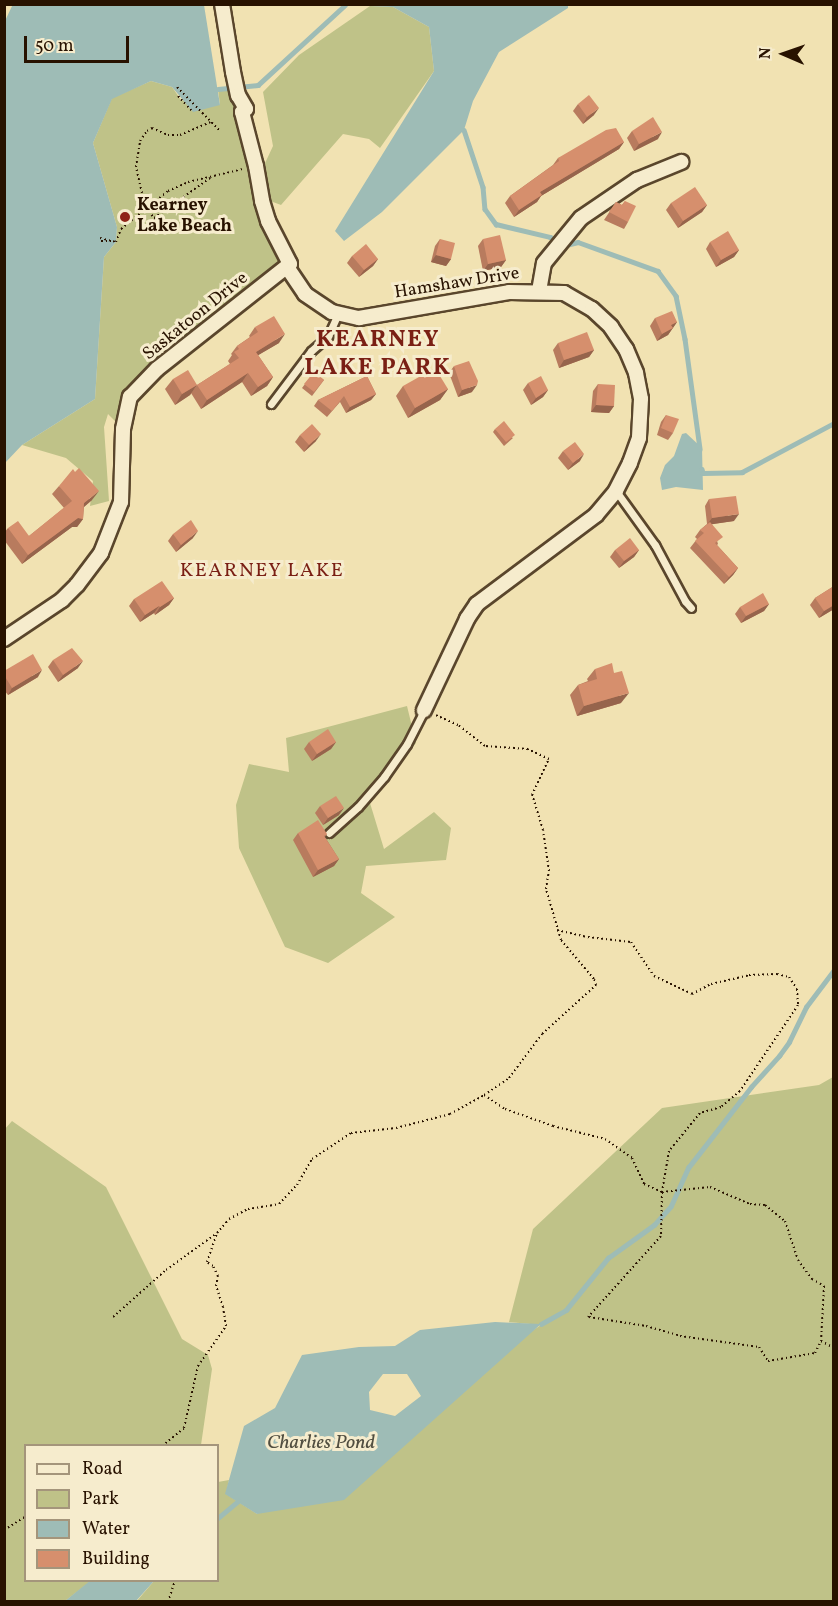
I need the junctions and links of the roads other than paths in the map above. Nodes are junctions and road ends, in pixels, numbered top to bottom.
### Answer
1 (222, 4) edge
2 (681, 162) dead end
3 (290, 264) junction
4 (539, 291) junction
5 (338, 314) junction
6 (271, 404) dead end
7 (616, 491) junction
8 (691, 608) dead end
9 (4, 639) edge
10 (424, 710) joint
11 (329, 833) edge

1 - 3 street, Hamshaw Drive
2 - 4 street
3 - 5 street, Hamshaw Drive
3 - 9 street, Saskatoon Drive
4 - 5 street, Hamshaw Drive
4 - 7 street, Hamshaw Drive
5 - 6 lane
7 - 8 lane
7 - 10 street, Hamshaw Drive
10 - 11 lane, Hamshaw Drive

